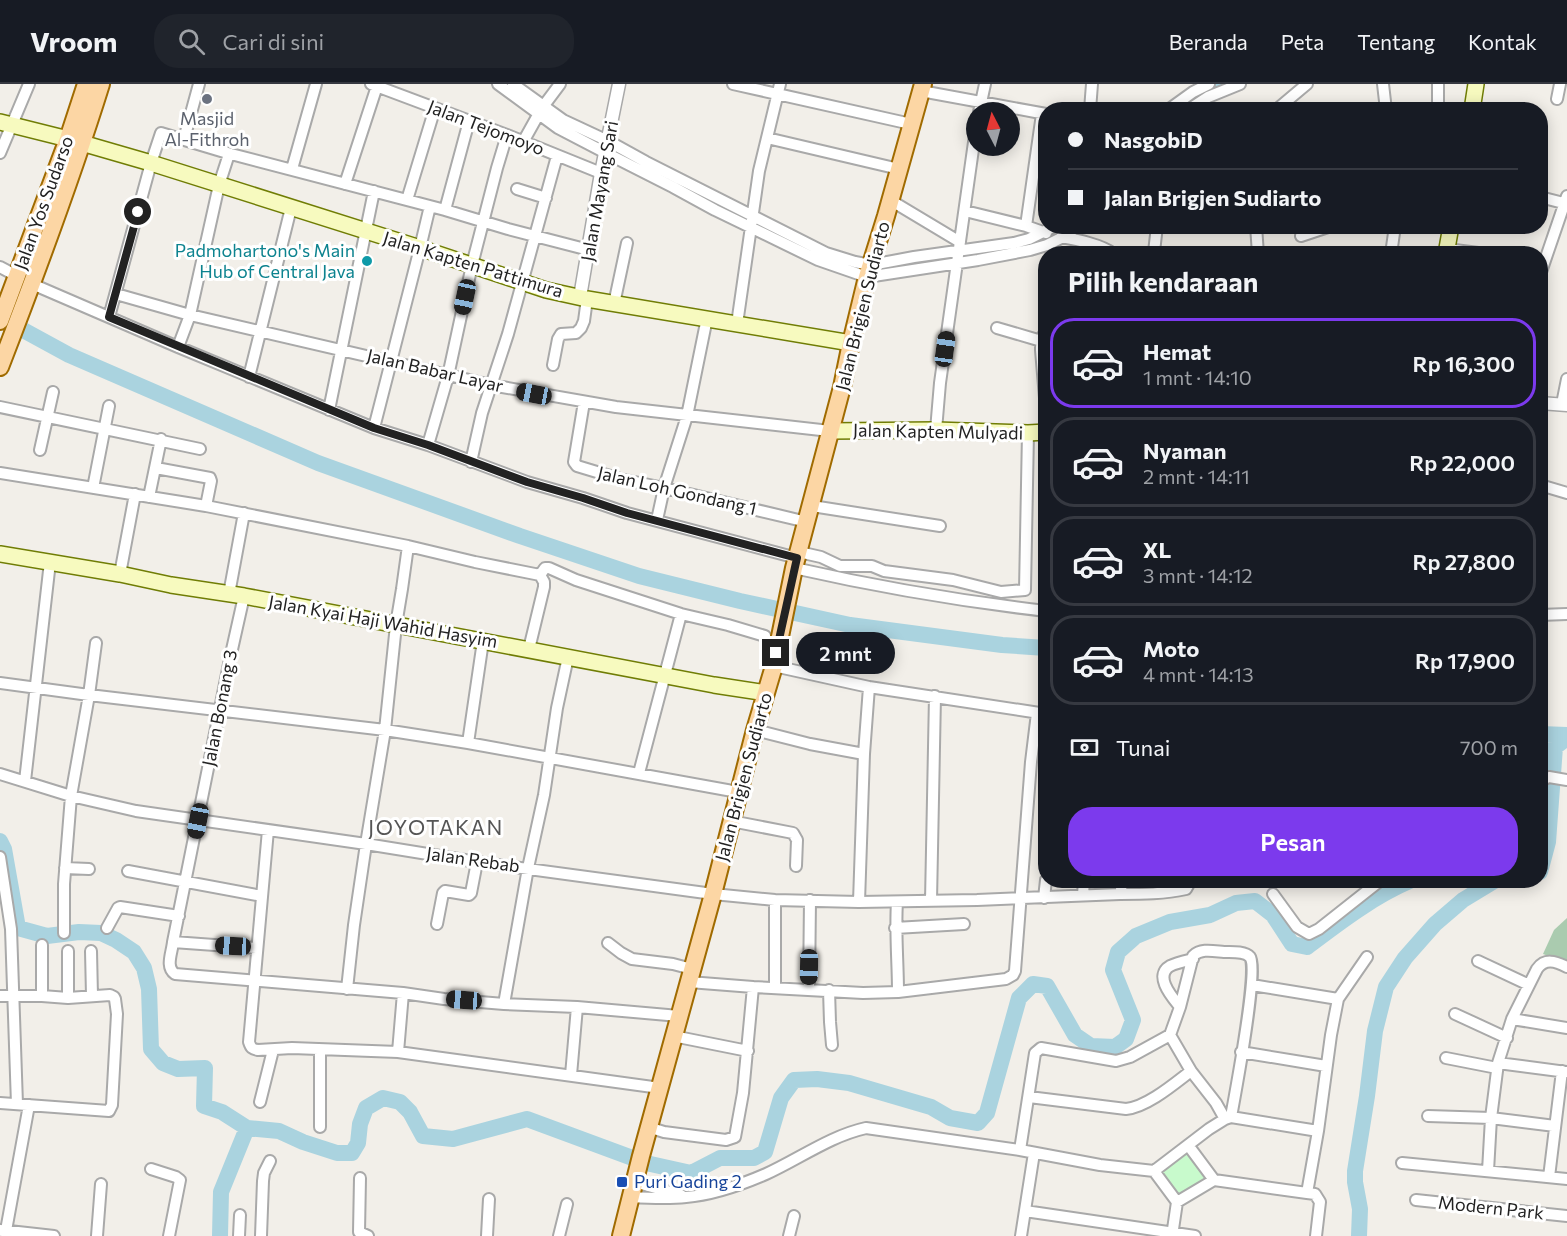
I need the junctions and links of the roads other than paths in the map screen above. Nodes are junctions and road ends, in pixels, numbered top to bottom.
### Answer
1 (29, 84) edge
2 (86, 84) edge
3 (101, 84) edge
4 (200, 84) edge
5 (316, 84) edge
6 (498, 84) edge
7 (513, 84) edge
8 (560, 84) edge
9 (619, 84) edge
10 (733, 84) edge
11 (985, 84) edge
12 (1092, 84) edge
13 (1209, 84) edge
14 (1240, 84) edge
15 (1307, 84) edge
16 (1383, 84) edge
17 (1438, 84) edge
18 (1476, 84) edge
19 (1560, 84) edge
20 (374, 85) edge
21 (922, 88) edge
22 (779, 89) edge
23 (1557, 99) dead end
24 (980, 102) edge
25 (1091, 102) edge
26 (1180, 102) edge
27 (1200, 102) edge
28 (1286, 102) edge
29 (1385, 102) edge
30 (1438, 102) edge
31 (1473, 102) edge
32 (966, 103) edge
33 (435, 108) junction
34 (541, 111) junction
35 (1020, 111) edge
36 (1038, 113) edge
37 (469, 121) junction
38 (6, 123) edge
39 (911, 124) junction
40 (507, 135) junction
41 (767, 138) junction
42 (184, 139) junction
43 (75, 141) junction
44 (523, 142) junction
45 (607, 148) junction
46 (1038, 151) edge
47 (0, 153) edge
48 (229, 154) junction
49 (557, 156) junction
50 (972, 156) edge
51 (151, 163) junction
52 (292, 169) junction
53 (899, 169) junction
54 (601, 173) junction
55 (345, 184) junction
56 (219, 185) junction
57 (517, 189) dead end
58 (374, 191) junction
59 (546, 198) junction
60 (1548, 198) edge
61 (407, 200) junction
62 (890, 200) junction
63 (1566, 201) edge
64 (430, 206) junction
65 (291, 208) junction
66 (445, 210) junction
67 (965, 211) junction
68 (484, 221) junction
69 (752, 221) junction
70 (1026, 226) junction
71 (1038, 229) edge
72 (367, 232) junction
73 (1050, 234) edge
74 (1052, 234) edge
75 (1055, 234) edge
76 (1307, 234) edge
77 (534, 236) junction
78 (1301, 236) dead end
79 (627, 243) dead end
80 (1041, 246) edge
81 (1081, 246) edge
82 (1038, 247) edge
83 (420, 248) junction
84 (1548, 248) edge
85 (589, 250) junction
86 (959, 254) junction
87 (472, 265) junction
88 (0, 267) edge
89 (869, 271) junction
90 (25, 280) junction
91 (522, 282) junction
92 (116, 294) junction
93 (584, 298) junction
94 (17, 300) junction
95 (614, 303) junction
96 (190, 315) junction
97 (109, 317) junction
98 (707, 318) junction
99 (0, 321) edge
100 (737, 324) junction
101 (997, 328) dead end
102 (261, 330) junction
103 (1038, 340) edge
104 (850, 343) junction
105 (178, 347) junction
106 (341, 349) junction
107 (391, 361) junction
108 (553, 365) dead end
109 (0, 367) edge
110 (448, 376) junction
111 (249, 377) junction
112 (1567, 379) edge
113 (490, 386) junction
114 (53, 392) dead end
115 (584, 402) junction
116 (1548, 403) edge
117 (1564, 404) edge
118 (109, 406) dead end
119 (0, 407) edge
120 (329, 410) junction
121 (687, 416) junction
122 (49, 417) junction
123 (104, 428) junction
124 (374, 428) junction
125 (936, 430) junction
126 (830, 431) junction
127 (1038, 433) edge
128 (1028, 434) junction
129 (161, 440) junction
130 (428, 445) junction
131 (200, 449) dead end
132 (40, 450) dead end
133 (471, 462) junction
134 (156, 468) junction
135 (0, 473) edge
136 (1548, 487) edge
137 (93, 488) junction
138 (664, 488) junction
139 (1567, 493) edge
140 (135, 494) junction
141 (149, 497) junction
142 (206, 506) junction
143 (243, 513) junction
144 (809, 514) junction
145 (657, 520) junction
146 (940, 526) dead end
147 (408, 546) junction
148 (0, 554) edge
149 (50, 562) junction
150 (795, 565) junction
151 (120, 574) junction
152 (540, 575) junction
153 (236, 595) junction
154 (1038, 610) edge
155 (681, 614) junction
156 (1567, 614) edge
157 (1548, 615) edge
158 (396, 625) junction
159 (773, 633) junction
160 (483, 641) junction
161 (96, 643) dead end
162 (529, 649) junction
163 (568, 657) junction
164 (774, 666) junction
165 (664, 675) junction
166 (0, 683) edge
167 (36, 687) junction
168 (869, 687) junction
169 (766, 693) junction
170 (89, 695) junction
171 (935, 696) junction
172 (220, 710) junction
173 (1038, 713) edge
174 (1038, 728) edge
175 (385, 730) junction
176 (755, 730) junction
177 (468, 743) junction
178 (864, 754) junction
179 (550, 758) junction
180 (639, 773) junction
181 (0, 774) edge
182 (1548, 779) edge
183 (1567, 780) edge
184 (25, 781) junction
185 (738, 792) junction
186 (71, 796) junction
187 (198, 821) junction
188 (731, 821) junction
189 (268, 830) junction
190 (366, 844) junction
191 (0, 857) edge
192 (477, 862) junction
193 (796, 866) dead end
194 (65, 868) junction
195 (528, 868) junction
196 (89, 869) dead end
197 (128, 871) dead end
198 (186, 882) junction
199 (1045, 888) edge
200 (1083, 888) edge
201 (1121, 888) edge
202 (1187, 888) edge
203 (1371, 888) edge
204 (713, 894) junction
205 (1120, 894) junction
206 (1273, 894) dead end
207 (1083, 895) junction
208 (262, 896) junction
209 (1020, 898) junction
210 (1044, 898) junction
211 (775, 900) junction
212 (810, 900) junction
213 (931, 901) junction
214 (897, 902) junction
215 (859, 903) junction
216 (179, 916) junction
217 (437, 924) dead end
218 (964, 924) dead end
219 (107, 928) dead end
220 (895, 928) junction
221 (64, 933) dead end
222 (173, 942) junction
223 (608, 943) dead end
224 (42, 945) dead end
225 (257, 948) junction
226 (68, 951) dead end
227 (91, 951) dead end
228 (1367, 957) dead end
229 (1192, 959) junction
230 (1478, 961) dead end
231 (1567, 967) edge
232 (690, 975) junction
233 (255, 980) junction
234 (1252, 985) junction
235 (1529, 985) junction
236 (753, 987) junction
237 (776, 987) junction
238 (347, 989) junction
239 (809, 989) junction
240 (829, 990) junction
241 (898, 992) junction
242 (403, 993) junction
243 (13, 995) junction
244 (0, 996) edge
245 (42, 996) junction
246 (92, 996) junction
247 (68, 998) junction
248 (1338, 999) junction
249 (504, 1004) junction
250 (577, 1007) junction
251 (1180, 1007) junction
252 (1455, 1014) dead end
253 (679, 1016) junction
254 (1512, 1019) junction
255 (1567, 1028) edge
256 (1170, 1035) junction
257 (673, 1036) junction
258 (1507, 1038) junction
259 (832, 1045) dead end
260 (273, 1050) junction
261 (320, 1050) junction
262 (748, 1051) junction
263 (398, 1052) junction
264 (1242, 1052) junction
265 (1446, 1058) dead end
266 (1326, 1066) junction
267 (1497, 1066) junction
268 (1191, 1071) junction
269 (1565, 1071) edge
270 (571, 1076) junction
271 (660, 1088) junction
272 (1029, 1097) junction
273 (1234, 1099) junction
274 (260, 1102) dead end
275 (0, 1103) edge
276 (17, 1104) junction
277 (1216, 1104) junction
278 (29, 1106) junction
279 (1428, 1116) dead end
280 (1228, 1118) junction
281 (1491, 1118) junction
282 (1555, 1126) junction
283 (320, 1127) dead end
284 (648, 1127) junction
285 (1318, 1131) junction
286 (1188, 1145) junction
287 (1020, 1150) junction
288 (1034, 1153) junction
289 (270, 1161) dead end
290 (1402, 1163) dead end
291 (151, 1168) dead end
292 (1488, 1170) junction
293 (1154, 1171) junction
294 (636, 1177) junction
295 (1549, 1177) junction
296 (360, 1178) dead end
297 (1567, 1179) edge
298 (1214, 1180) junction
299 (101, 1184) dead end
300 (1307, 1193) junction
301 (489, 1199) dead end
302 (1416, 1200) dead end
303 (1177, 1202) junction
304 (567, 1204) dead end
305 (1025, 1211) junction
306 (240, 1215) dead end
307 (794, 1216) dead end
308 (1567, 1216) edge
309 (3, 1232) edge
310 (1172, 1234) edge
311 (54, 1236) edge
312 (96, 1236) edge
313 (169, 1236) edge
314 (239, 1236) edge
315 (261, 1236) edge
316 (368, 1236) edge
317 (487, 1236) edge
318 (559, 1236) edge
319 (621, 1236) edge
320 (789, 1236) edge
321 (1021, 1236) edge
322 (1195, 1236) edge
323 (1316, 1236) edge

1 - 38 street
2 - 43 main road, Jalan Yos Sudarso
3 - 43 main road, Jalan Yos Sudarso
4 - 42 street
5 - 52 street
6 - 34 street
7 - 34 street
8 - 34 street
9 - 45 street, Jalan Mayang Sari
10 - 22 street
11 - 24 street
12 - 25 street
13 - 26 street
14 - 27 street
15 - 28 street
16 - 29 street
17 - 30 street
18 - 31 main road
19 - 23 street
20 - 33 street, Jalan Tejomoyo
20 - 55 street
21 - 32 street
21 - 39 main road, Jalan Brigjen Sudiarto
22 - 39 street
22 - 41 street
33 - 37 street, Jalan Tejomoyo
33 - 61 street
34 - 44 street
34 - 45 street
35 - 36 street
37 - 40 street, Jalan Tejomoyo
37 - 66 street
38 - 43 main road, Jalan Kapten Pattimura
38 - 47 street
39 - 53 main road, Jalan Brigjen Sudiarto
40 - 44 street, Jalan Tejomoyo
40 - 68 street
41 - 53 street
41 - 69 street
42 - 48 street
42 - 51 street
43 - 51 main road, Jalan Kapten Pattimura
43 - 90 main road, Jalan Yos Sudarso
44 - 49 street, Jalan Tejomoyo
45 - 54 street, Jalan Mayang Sari
45 - 69 street
46 - 70 street
48 - 52 street
48 - 56 street
49 - 54 street, Jalan Tejomoyo
49 - 59 street
50 - 67 street
51 - 56 main road, Jalan Kapten Pattimura
51 - 92 street
52 - 55 street
53 - 62 main road, Jalan Brigjen Sudiarto
54 - 85 street, Jalan Mayang Sari
55 - 58 street
56 - 65 main road, Jalan Kapten Pattimura
56 - 96 street
57 - 59 street
58 - 61 street
58 - 72 street
59 - 77 street
60 - 63 street
61 - 64 street
62 - 86 street
62 - 89 main road, Jalan Brigjen Sudiarto
63 - 84 street
64 - 66 street
64 - 83 street
65 - 72 main road, Jalan Kapten Pattimura
65 - 102 street
66 - 68 street
67 - 70 street
67 - 86 street
68 - 77 street
68 - 87 street
69 - 89 street
69 - 100 street
70 - 71 street
72 - 83 main road, Jalan Kapten Pattimura
72 - 106 street
73 - 86 street
74 - 80 street
75 - 81 street
76 - 78 street
77 - 85 street
77 - 91 street
79 - 95 street
82 - 86 street
83 - 87 main road, Jalan Kapten Pattimura
83 - 107 street
85 - 93 street, Jalan Mayang Sari
86 - 89 street
86 - 125 street
87 - 91 main road, Jalan Kapten Pattimura
87 - 110 street
88 - 90 street
89 - 104 main road, Jalan Brigjen Sudiarto
90 - 94 main road, Jalan Yos Sudarso
90 - 97 street
91 - 93 main road, Jalan Kapten Pattimura
91 - 113 street
92 - 96 street, Jalan Babar Layar
92 - 97 street
93 - 95 main road, Jalan Kapten Pattimura
93 - 108 street
94 - 99 main road, Jalan Yos Sudarso
94 - 109 main road
95 - 98 main road, Jalan Kapten Pattimura
96 - 102 street, Jalan Babar Layar
96 - 105 street
97 - 105 street
98 - 100 main road, Jalan Kapten Pattimura
98 - 121 street
100 - 104 main road, Jalan Kapten Pattimura
101 - 103 street
102 - 106 street, Jalan Babar Layar
102 - 111 street
104 - 126 main road, Jalan Brigjen Sudiarto
105 - 111 street
106 - 107 street, Jalan Babar Layar
106 - 120 street
107 - 110 street, Jalan Babar Layar
107 - 124 street
110 - 113 street, Jalan Babar Layar
110 - 130 street
111 - 120 street
112 - 117 street
113 - 115 street, Jalan Babar Layar
113 - 133 street
114 - 122 street
115 - 121 street, Jalan Babar Layar
115 - 138 street, Jalan Loh Gondang 1
116 - 117 street
118 - 123 street
119 - 122 street
120 - 124 street
121 - 126 street, Jalan Babar Layar
121 - 138 street
122 - 123 street
122 - 132 street
123 - 129 street
123 - 137 street
124 - 130 street
125 - 126 main road, Jalan Kapten Mulyadi
125 - 128 main road, Jalan Kapten Mulyadi
126 - 144 main road, Jalan Brigjen Sudiarto
127 - 128 main road, Jalan Kapten Mulyadi
128 - 150 street
129 - 131 street
129 - 134 street
130 - 133 street
133 - 145 street
134 - 141 street
134 - 142 street
135 - 137 street
136 - 139 street
137 - 140 street
138 - 144 street, Jalan Loh Gondang 1
138 - 145 street
140 - 141 street
140 - 151 street
141 - 142 street
142 - 143 street
143 - 147 street
143 - 153 street, Jalan Bonang 3
144 - 146 street, Jalan Loh Gondang 1
144 - 150 main road, Jalan Brigjen Sudiarto
145 - 150 street
147 - 152 street
147 - 158 street
148 - 149 main road, Jalan Kyai Haji Wahid Hasyim
149 - 151 main road, Jalan Kyai Haji Wahid Hasyim
149 - 167 street
150 - 154 street
150 - 159 main road, Jalan Brigjen Sudiarto
151 - 153 main road, Jalan Kyai Haji Wahid Hasyim
152 - 155 street
152 - 162 street
153 - 158 main road, Jalan Kyai Haji Wahid Hasyim
153 - 172 street, Jalan Bonang 3
155 - 159 street
155 - 165 street
156 - 157 street
158 - 160 main road, Jalan Kyai Haji Wahid Hasyim
158 - 175 street
159 - 164 main road, Jalan Brigjen Sudiarto
160 - 162 main road, Jalan Kyai Haji Wahid Hasyim
160 - 177 street
161 - 170 street
162 - 163 main road, Jalan Kyai Haji Wahid Hasyim
163 - 165 main road, Jalan Kyai Haji Wahid Hasyim
163 - 179 street
164 - 168 street
164 - 169 main road, Jalan Brigjen Sudiarto
165 - 169 main road, Jalan Kyai Haji Wahid Hasyim
165 - 180 street
166 - 167 street
167 - 170 street
167 - 184 street
168 - 171 street
168 - 178 street
169 - 176 main road, Jalan Brigjen Sudiarto
170 - 172 street
170 - 186 street
171 - 173 street
171 - 213 street
172 - 175 street
172 - 187 street, Jalan Bonang 3
174 - 209 street
175 - 177 street
175 - 190 street
176 - 178 street
176 - 185 main road, Jalan Brigjen Sudiarto
177 - 179 street
178 - 215 street
179 - 180 street
179 - 195 street
180 - 185 street
181 - 184 street, Jalan Rebab
182 - 183 street
184 - 186 street, Jalan Rebab
185 - 188 main road, Jalan Brigjen Sudiarto
186 - 187 street, Jalan Rebab
186 - 194 street
187 - 189 street, Jalan Rebab
187 - 198 street, Jalan Bonang 3
188 - 193 street
188 - 204 main road, Jalan Brigjen Sudiarto
189 - 190 street, Jalan Rebab
189 - 208 street
190 - 192 street, Jalan Rebab
190 - 238 street
191 - 243 street
192 - 195 street, Jalan Rebab
192 - 217 street
194 - 196 street
194 - 221 street
195 - 204 street, Jalan Rebab
195 - 249 street
197 - 198 street
198 - 208 street
198 - 216 street, Jalan Bonang 3
199 - 210 street
200 - 207 street
201 - 205 street
202 - 205 street, Jalan Rebab
203 - 206 street
204 - 211 street, Jalan Rebab
204 - 232 main road, Jalan Brigjen Sudiarto
205 - 207 street, Jalan Rebab
207 - 210 street, Jalan Rebab
208 - 225 street
209 - 210 street, Jalan Rebab
209 - 213 street, Jalan Rebab
209 - 241 street
211 - 212 street, Jalan Rebab
211 - 237 street
212 - 215 street, Jalan Rebab
212 - 239 street
213 - 214 street, Jalan Rebab
214 - 215 street, Jalan Rebab
214 - 220 street
216 - 219 street
216 - 222 street, Jalan Bonang 3
218 - 220 street
220 - 241 street
222 - 225 street
222 - 233 street, Jalan Bonang 3
223 - 232 street
224 - 245 street
225 - 233 street
226 - 247 street
227 - 246 street
228 - 248 street
229 - 234 street
229 - 251 street
229 - 251 street
230 - 235 street
231 - 235 street
232 - 236 street
232 - 253 main road, Jalan Brigjen Sudiarto
233 - 238 street
233 - 260 street
234 - 248 street
234 - 264 street
235 - 254 street
236 - 237 street
236 - 262 street
237 - 239 street
238 - 242 street
239 - 240 street
240 - 241 street
240 - 259 street
242 - 249 street
242 - 263 street
243 - 244 street
243 - 245 street
243 - 276 street
245 - 247 street
246 - 247 street
246 - 278 street
248 - 266 street
249 - 250 street
250 - 253 street
250 - 270 street
251 - 256 street
252 - 258 street
253 - 257 main road, Jalan Brigjen Sudiarto
254 - 255 street
254 - 258 street
256 - 268 street
256 - 272 street
257 - 262 street
257 - 271 main road, Jalan Brigjen Sudiarto
258 - 267 street
260 - 261 street
260 - 274 street
261 - 263 street
261 - 283 street
262 - 284 street
263 - 270 street
264 - 266 street
264 - 273 street
265 - 267 street
266 - 285 street
267 - 269 street
267 - 281 street
268 - 272 street
268 - 277 street
269 - 282 street
270 - 271 street
271 - 284 main road, Jalan Brigjen Sudiarto
272 - 287 street
273 - 277 street
273 - 280 street
275 - 276 street
276 - 278 street
277 - 280 street
278 - 309 street
279 - 281 street
280 - 285 street
280 - 286 street
281 - 282 street
281 - 292 street
282 - 295 street
284 - 294 main road, Jalan Brigjen Sudiarto
285 - 300 street
286 - 293 street
286 - 298 street
287 - 288 street
287 - 294 street
288 - 293 street
288 - 305 street
289 - 315 street
290 - 292 street
291 - 313 street
292 - 295 street
293 - 303 street
294 - 319 main road, Jalan Brigjen Sudiarto
295 - 297 street
296 - 316 street
298 - 300 street
298 - 303 street
299 - 312 street
300 - 323 street
301 - 317 street
302 - 308 street, Modern Park
303 - 310 street
304 - 318 street
305 - 310 street
305 - 321 street
306 - 314 street
307 - 320 street
309 - 311 street
310 - 322 street

